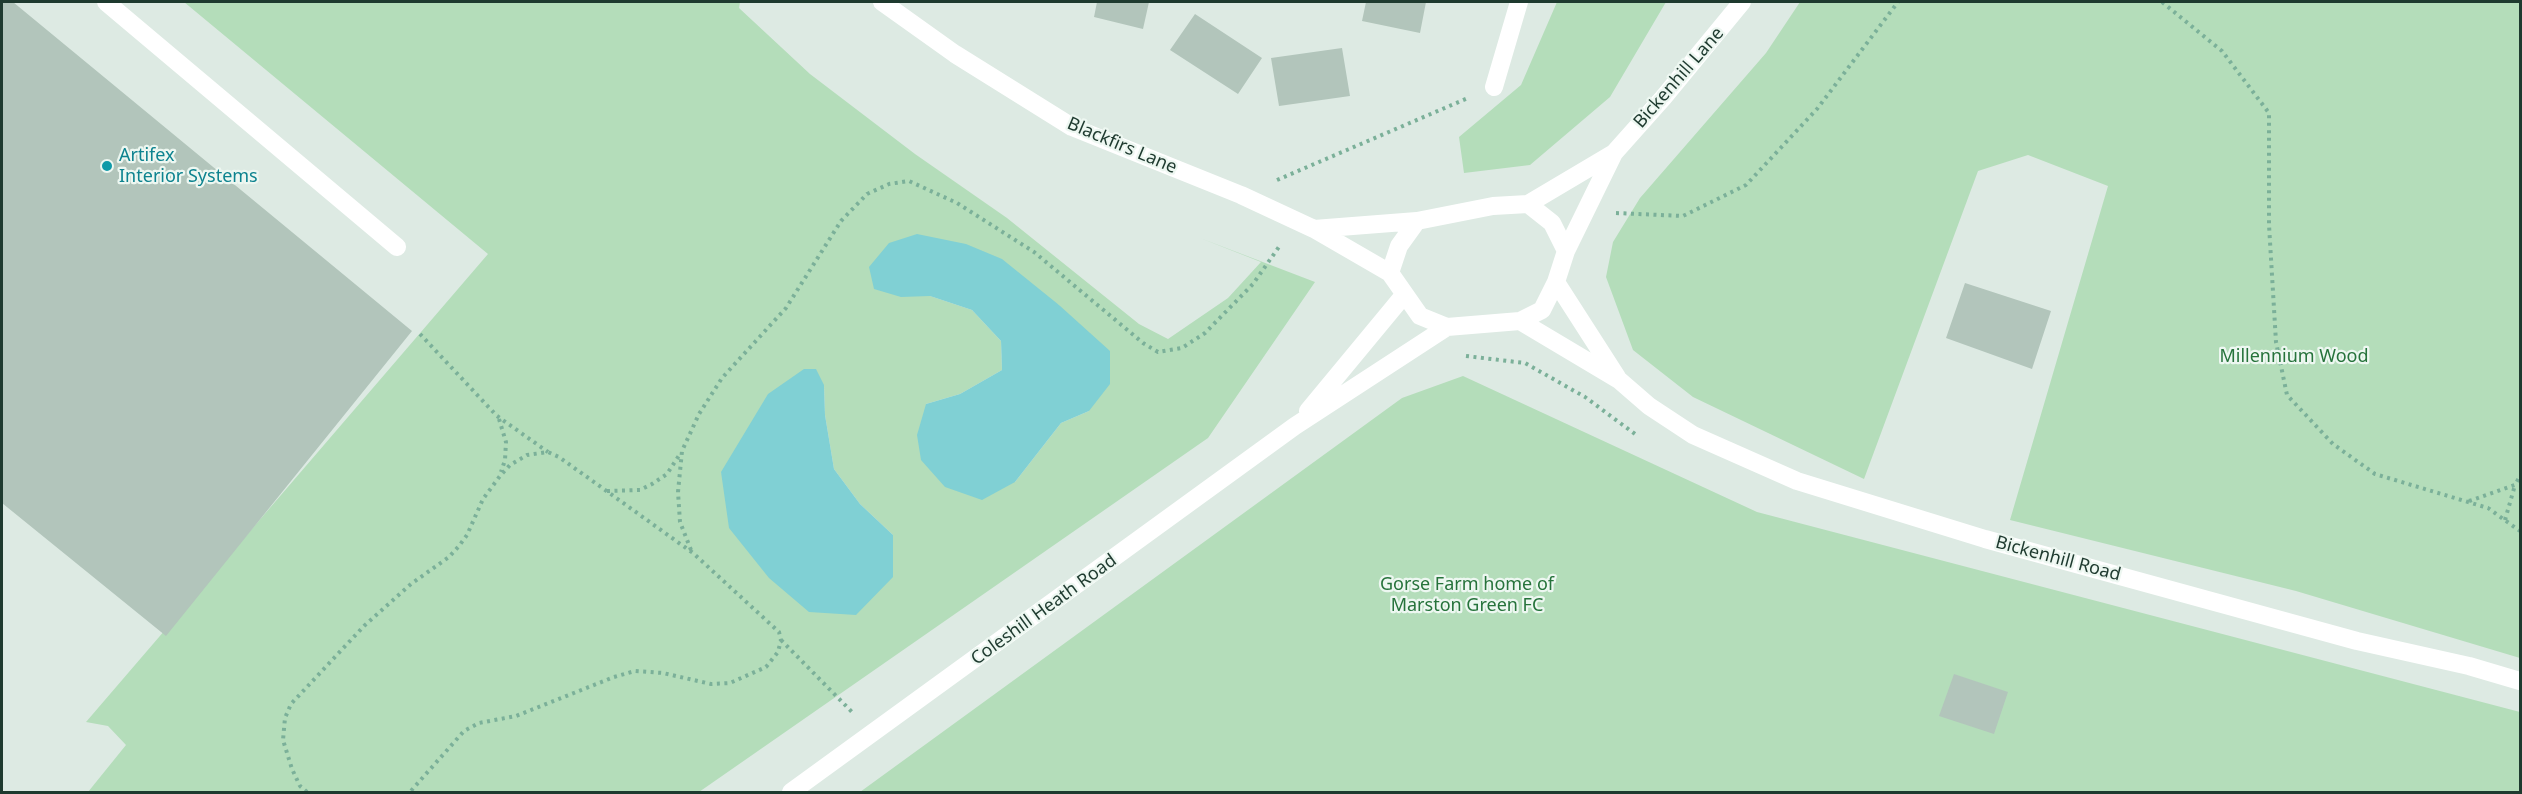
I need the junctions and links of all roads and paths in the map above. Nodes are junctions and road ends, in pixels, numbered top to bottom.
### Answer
1 (106, 2) edge
2 (882, 2) edge
3 (1519, 2) edge
4 (1742, 2) edge
5 (1899, 2) edge
6 (2162, 2) edge
7 (1494, 87) joint
8 (1614, 153) junction
9 (1241, 195) junction
10 (1528, 204) junction
11 (1616, 213) dead end
12 (1417, 221) junction
13 (1306, 225) junction
14 (397, 247) dead end
15 (1566, 250) junction
16 (1390, 273) junction
17 (1556, 282) junction
18 (1404, 295) junction
19 (1520, 321) junction
20 (1447, 327) junction
21 (420, 334) dead end
22 (1462, 355) dead end
23 (1618, 380) junction
24 (497, 416) junction
25 (1295, 426) junction
26 (1641, 437) dead end
27 (682, 451) junction
28 (548, 452) junction
29 (500, 476) junction
30 (2520, 476) edge
31 (2515, 485) junction
32 (607, 491) junction
33 (2468, 502) junction
34 (2505, 520) junction
35 (2520, 531) edge
36 (693, 553) junction
37 (781, 640) junction
38 (2520, 681) edge
39 (874, 734) junction
40 (305, 792) edge
41 (410, 792) edge
42 (791, 792) edge

1 - 14 street
2 - 9 street, Blackfirs Lane
3 - 7 street
4 - 8 street, Bickenhill Lane
5 - 11 path
6 - 33 path
7 - 9 path
8 - 10 street, Bickenhill Lane
8 - 15 street, Bickenhill Lane
9 - 13 street, Blackfirs Lane
10 - 12 street
10 - 15 street
12 - 13 street, Blackfirs Lane
12 - 16 street
13 - 16 street, Blackfirs Lane
13 - 27 path
15 - 17 street
16 - 18 street
17 - 19 street
17 - 23 street, Bickenhill Road
18 - 20 street
18 - 25 street, Coleshill Heath Road
19 - 20 street
19 - 23 street, Bickenhill Road
20 - 25 street, Coleshill Heath Road
21 - 24 path
22 - 26 path
23 - 38 street, Bickenhill Road
24 - 28 path
24 - 29 path
25 - 39 street, Coleshill Heath Road
27 - 32 path
27 - 36 path
28 - 29 path
28 - 32 path
29 - 40 path
30 - 31 path
31 - 33 path
31 - 34 path
32 - 36 path
33 - 34 path
34 - 35 path
36 - 37 path
37 - 39 path
37 - 41 path
39 - 42 street, Coleshill Heath Road

